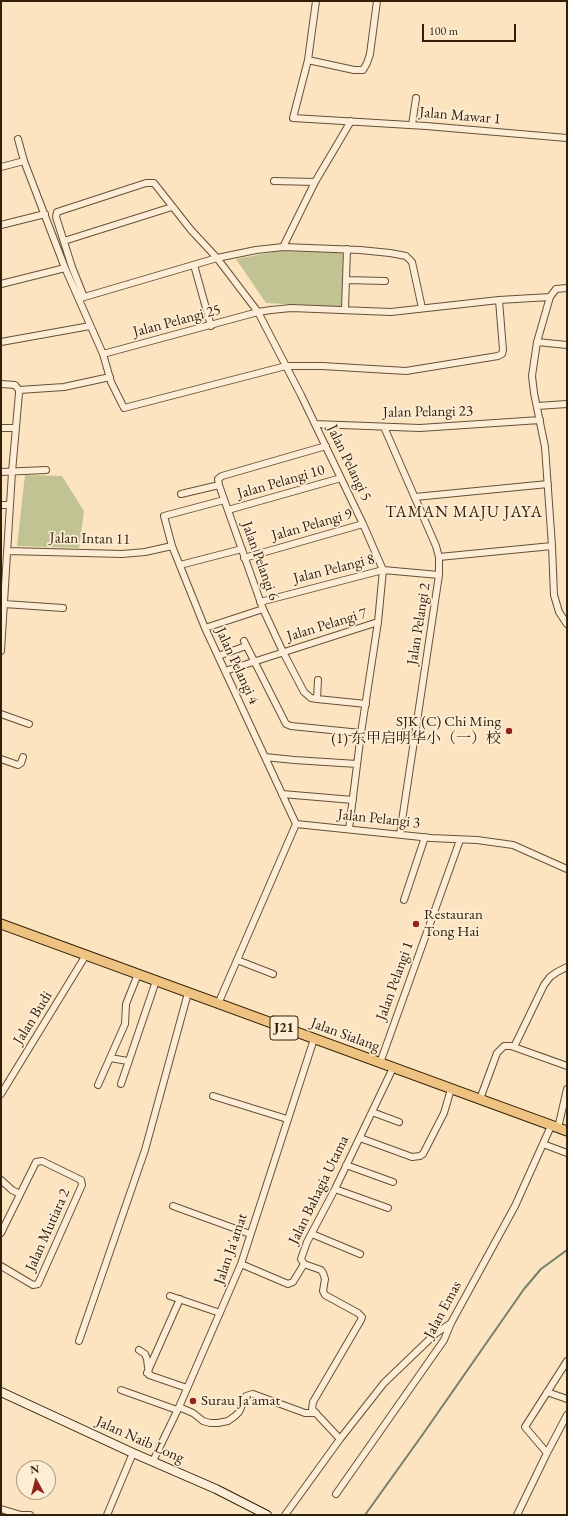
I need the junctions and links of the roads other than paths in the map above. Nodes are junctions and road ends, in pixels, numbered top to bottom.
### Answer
1 (316, 1) edge
2 (377, 1) edge
3 (308, 60) junction
4 (416, 98) dead end
5 (352, 121) junction
6 (412, 125) junction
7 (567, 138) edge
8 (18, 139) dead end
9 (24, 161) junction
10 (1, 167) edge
11 (274, 181) dead end
12 (315, 182) junction
13 (172, 207) junction
14 (45, 214) junction
15 (1, 224) edge
16 (64, 241) junction
17 (283, 247) junction
18 (347, 250) junction
19 (217, 258) junction
20 (194, 265) junction
21 (65, 268) junction
22 (346, 280) junction
23 (384, 281) dead end
24 (1, 284) edge
25 (567, 288) edge
26 (550, 297) junction
27 (81, 298) junction
28 (499, 300) junction
29 (422, 308) junction
30 (345, 310) junction
31 (258, 312) junction
32 (90, 326) junction
33 (211, 326) junction
34 (1, 342) edge
35 (537, 342) junction
36 (567, 345) edge
37 (103, 354) junction
38 (286, 366) junction
39 (110, 377) junction
40 (1, 384) edge
41 (19, 390) junction
42 (567, 404) edge
43 (537, 406) junction
44 (540, 420) junction
45 (315, 424) junction
46 (384, 427) junction
47 (1, 428) edge
48 (15, 428) junction
49 (326, 446) junction
50 (46, 470) dead end
51 (1, 472) edge
52 (12, 472) junction
53 (341, 478) junction
54 (548, 484) junction
55 (219, 485) junction
56 (181, 494) dead end
57 (415, 497) junction
58 (224, 500) junction
59 (1, 505) edge
60 (10, 505) junction
61 (228, 510) junction
62 (363, 524) junction
63 (172, 546) junction
64 (552, 546) junction
65 (242, 549) junction
66 (8, 550) junction
67 (439, 557) junction
68 (244, 558) junction
69 (180, 565) junction
70 (383, 570) junction
71 (439, 575) junction
72 (3, 600) edge
73 (260, 602) junction
74 (63, 608) dead end
75 (263, 609) junction
76 (378, 622) junction
77 (567, 624) edge
78 (205, 628) junction
79 (1, 651) edge
80 (283, 652) junction
81 (218, 656) junction
82 (254, 662) junction
83 (225, 672) junction
84 (318, 680) dead end
85 (317, 699) junction
86 (366, 704) junction
87 (1, 714) edge
88 (29, 724) dead end
89 (361, 733) junction
90 (23, 756) dead end
91 (265, 757) junction
92 (1, 759) edge
93 (357, 764) junction
94 (282, 794) junction
95 (353, 800) junction
96 (296, 824) junction
97 (349, 829) junction
98 (400, 834) junction
99 (425, 837) junction
100 (460, 840) junction
101 (567, 870) edge
102 (404, 900) dead end
103 (1, 924) edge
104 (86, 955) junction
105 (237, 960) junction
106 (567, 967) edge
107 (138, 974) junction
108 (273, 974) dead end
109 (156, 981) junction
110 (188, 993) junction
111 (218, 1004) junction
112 (314, 1039) junction
113 (514, 1048) junction
114 (110, 1058) junction
115 (128, 1061) junction
116 (380, 1063) junction
117 (567, 1066) edge
118 (393, 1068) junction
119 (121, 1084) dead end
120 (98, 1085) dead end
121 (451, 1089) junction
122 (567, 1090) edge
123 (1, 1094) edge
124 (214, 1096) dead end
125 (480, 1099) junction
126 (372, 1112) junction
127 (288, 1119) junction
128 (399, 1122) dead end
129 (554, 1127) junction
130 (567, 1131) edge
131 (360, 1138) junction
132 (543, 1144) junction
133 (567, 1153) edge
134 (346, 1165) junction
135 (1, 1180) edge
136 (393, 1182) dead end
137 (334, 1189) junction
138 (20, 1194) junction
139 (173, 1206) dead end
140 (388, 1208) dead end
141 (1, 1233) edge
142 (250, 1234) junction
143 (312, 1234) junction
144 (360, 1254) dead end
145 (241, 1264) junction
146 (304, 1264) junction
147 (1, 1266) edge
148 (170, 1296) dead end
149 (180, 1300) junction
150 (220, 1314) junction
151 (451, 1323) junction
152 (79, 1341) dead end
153 (139, 1350) dead end
154 (567, 1361) edge
155 (147, 1373) junction
156 (187, 1388) junction
157 (121, 1390) dead end
158 (1, 1392) edge
159 (547, 1392) junction
160 (567, 1399) edge
161 (178, 1409) junction
162 (316, 1413) junction
163 (567, 1415) edge
164 (340, 1439) junction
165 (133, 1453) junction
166 (547, 1453) junction
167 (153, 1461) junction
168 (336, 1494) dead end
169 (1, 1509) edge
170 (21, 1515) edge
171 (30, 1515) edge
172 (107, 1515) edge
173 (267, 1515) edge
174 (285, 1515) edge
175 (517, 1515) edge

1 - 3 street
2 - 3 street
3 - 5 street, Jalan Mawar 1
4 - 6 street
5 - 6 street, Jalan Mawar 1
5 - 12 street
6 - 7 street, Jalan Mawar 1
8 - 9 street
9 - 10 street
9 - 14 street
11 - 12 street
12 - 17 street
13 - 16 street
13 - 16 street, Jalan Pelangi 5
13 - 19 street, Jalan Pelangi 5
14 - 15 street
14 - 21 street
16 - 27 street
17 - 18 street
17 - 19 street
18 - 22 street
18 - 29 street
19 - 20 street
19 - 31 street, Jalan Pelangi 5
20 - 27 street
20 - 33 street
21 - 24 street
21 - 27 street
22 - 23 street
22 - 30 street
25 - 26 street
26 - 28 street, Jalan Pelangi 25
26 - 35 street
27 - 32 street
28 - 29 street, Jalan Pelangi 25
28 - 38 street
29 - 30 street, Jalan Pelangi 25
30 - 31 street, Jalan Pelangi 25
31 - 33 street, Jalan Pelangi 25
31 - 38 street, Jalan Pelangi 5
32 - 34 street
32 - 37 street
33 - 37 street, Jalan Pelangi 25
35 - 36 street
35 - 43 street
37 - 39 street
38 - 39 street
38 - 45 street, Jalan Pelangi 5
39 - 41 street
40 - 41 street
41 - 48 street
42 - 43 street
43 - 44 street
44 - 46 street, Jalan Pelangi 23
44 - 54 street
45 - 46 street, Jalan Pelangi 23
45 - 49 street, Jalan Pelangi 5
46 - 57 street, Jalan Pelangi 2
47 - 48 street
48 - 52 street
49 - 53 street, Jalan Pelangi 5
49 - 55 street
50 - 52 street
51 - 52 street
52 - 60 street
53 - 61 street, Jalan Pelangi 10
53 - 62 street, Jalan Pelangi 5
54 - 57 street
54 - 64 street
55 - 56 street
55 - 58 street, Jalan Pelangi 6
57 - 67 street, Jalan Pelangi 2
58 - 61 street, Jalan Pelangi 6
58 - 63 street, Jalan Pelangi 4
59 - 60 street
60 - 66 street
61 - 65 street, Jalan Pelangi 6
62 - 68 street, Jalan Pelangi 9
62 - 70 street, Jalan Pelangi 5
63 - 66 street, Jalan Intan 11
63 - 69 street, Jalan Pelangi 4
64 - 67 street
64 - 77 street
65 - 68 street, Jalan Pelangi 6
65 - 69 street
66 - 72 street
67 - 71 street, Jalan Pelangi 2
68 - 73 street, Jalan Pelangi 6
69 - 78 street, Jalan Pelangi 4
70 - 71 street, Jalan Pelangi 8
70 - 73 street, Jalan Pelangi 8
70 - 76 street, Jalan Pelangi 5
71 - 98 street, Jalan Pelangi 2
72 - 74 street
72 - 79 street
73 - 75 street, Jalan Pelangi 6
75 - 78 street
75 - 80 street, Jalan Pelangi 6
76 - 80 street, Jalan Pelangi 7
76 - 86 street, Jalan Pelangi 5
78 - 81 street, Jalan Pelangi 4
80 - 82 street, Jalan Pelangi 7
80 - 85 street, Jalan Pelangi 6
81 - 82 street
81 - 83 street, Jalan Pelangi 4
82 - 83 street, Jalan Pelangi 7
82 - 89 street
83 - 91 street, Jalan Pelangi 4
84 - 85 street
85 - 86 street
86 - 89 street, Jalan Pelangi 5
87 - 88 street
89 - 93 street, Jalan Pelangi 5
90 - 92 street
91 - 93 street
91 - 94 street, Jalan Pelangi 4
93 - 95 street, Jalan Pelangi 5
94 - 95 street
94 - 96 street, Jalan Pelangi 4
95 - 97 street, Jalan Pelangi 5
96 - 97 street, Jalan Pelangi 3
96 - 105 street
97 - 98 street, Jalan Pelangi 3
98 - 99 street, Jalan Pelangi 3
99 - 100 street, Jalan Pelangi 3
99 - 102 street
100 - 101 street, Jalan Pelangi 3
100 - 116 street, Jalan Pelangi 1
103 - 104 main road, Jalan Sialang / J21
104 - 107 main road, Jalan Sialang / J21
104 - 123 street, Jalan Budi
105 - 108 street
105 - 111 street
106 - 113 street
107 - 109 main road, Jalan Sialang / J21
107 - 114 street
109 - 110 main road, Jalan Sialang / J21
109 - 115 street
110 - 111 main road, Jalan Sialang / J21
110 - 152 street
111 - 112 main road, Jalan Sialang / J21
112 - 116 main road, Jalan Sialang / J21
112 - 127 street, Jalan Ja'amat
113 - 117 street
113 - 125 street
114 - 115 street
114 - 120 street
115 - 119 street
116 - 118 main road, Jalan Sialang / J21
118 - 121 main road, Jalan Sialang / J21
118 - 126 street, Jalan Bahagia Utama
121 - 125 main road, Jalan Sialang / J21
121 - 131 street
122 - 129 street, Jalan Emas
124 - 127 street
125 - 129 main road, Jalan Sialang / J21
126 - 128 street
126 - 131 street, Jalan Bahagia Utama
127 - 142 street, Jalan Ja'amat
129 - 130 main road, Jalan Sialang / J21
129 - 132 street, Jalan Emas
131 - 134 street, Jalan Bahagia Utama
132 - 133 street
132 - 151 street, Jalan Emas
134 - 136 street
134 - 137 street, Jalan Bahagia Utama
135 - 138 street
137 - 140 street
137 - 143 street, Jalan Bahagia Utama
138 - 141 street
138 - 147 street, Jalan Mutiara 2
139 - 142 street
142 - 145 street, Jalan Ja'amat
143 - 144 street
143 - 146 street, Jalan Bahagia Utama
145 - 146 street
145 - 150 street, Jalan Ja'amat
146 - 162 street, Jalan Bahagia Utama
148 - 149 street
149 - 150 street
149 - 155 street
150 - 156 street, Jalan Ja'amat
151 - 164 street
151 - 168 street, Jalan Emas
153 - 155 street
154 - 159 street
155 - 156 street
156 - 161 street, Jalan Ja'amat
157 - 161 street
158 - 165 main road, Jalan Naib Long
159 - 160 street
159 - 166 street
161 - 162 street
161 - 167 street, Jalan Ja'amat
162 - 164 street
163 - 166 street
164 - 174 street
165 - 167 main road, Jalan Naib Long
165 - 172 street
166 - 175 street
167 - 173 main road, Jalan Naib Long
169 - 170 street
170 - 171 street

